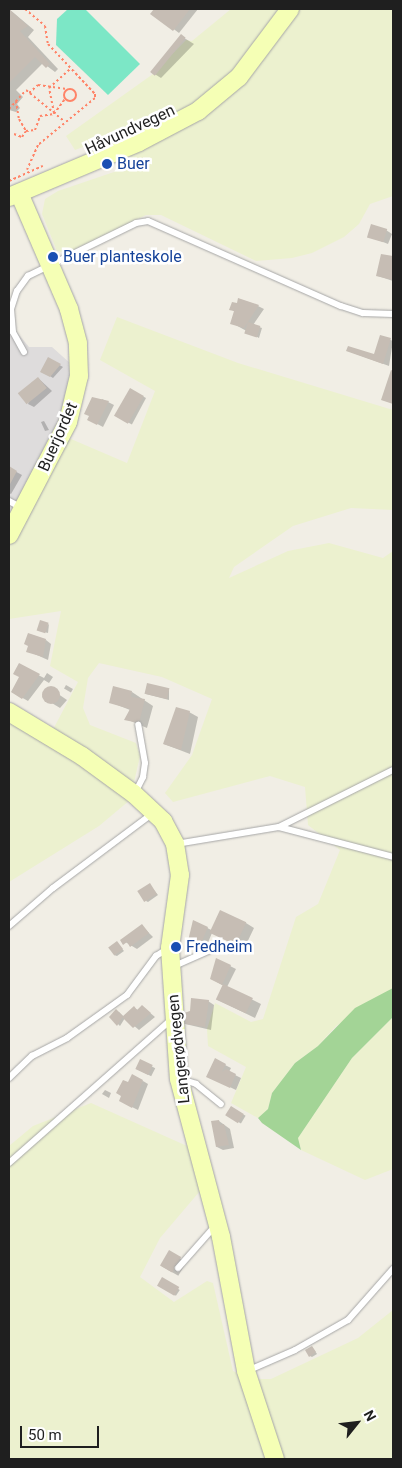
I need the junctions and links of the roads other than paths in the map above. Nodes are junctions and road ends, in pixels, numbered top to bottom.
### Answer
1 (290, 9) edge
2 (12, 190) edge
3 (50, 263) junction
4 (393, 314) edge
5 (24, 352) dead end
6 (16, 505) edge
7 (9, 534) edge
8 (9, 712) edge
9 (138, 725) dead end
10 (393, 770) edge
11 (134, 794) junction
12 (155, 812) junction
13 (279, 827) junction
14 (175, 844) junction
15 (393, 858) edge
16 (9, 926) edge
17 (170, 948) junction
18 (215, 948) dead end
19 (171, 967) junction
20 (174, 1018) junction
21 (9, 1078) edge
22 (179, 1079) junction
23 (221, 1104) dead end
24 (9, 1163) edge
25 (218, 1224) junction
26 (178, 1268) dead end
27 (393, 1269) edge
28 (246, 1371) junction
29 (275, 1459) edge

1 - 2 main road, Håvundvegen
2 - 3 main road, Buerjordet
3 - 4 lane
3 - 5 lane
3 - 6 main road, Buerjordet
6 - 7 main road, Buerjordet
8 - 11 main road, Langerødvegen
9 - 11 lane
10 - 13 lane
11 - 12 main road, Langerødvegen
12 - 14 main road, Langerødvegen
12 - 16 lane
13 - 14 lane
13 - 15 lane
14 - 17 main road, Langerødvegen
17 - 19 main road, Langerødvegen
17 - 21 lane
18 - 19 lane
19 - 20 main road, Langerødvegen
20 - 22 main road, Langerødvegen
20 - 24 lane
22 - 23 lane
22 - 25 main road, Langerødvegen
25 - 26 lane
25 - 28 main road, Langerødvegen
27 - 28 lane
28 - 29 main road, Langerødvegen

